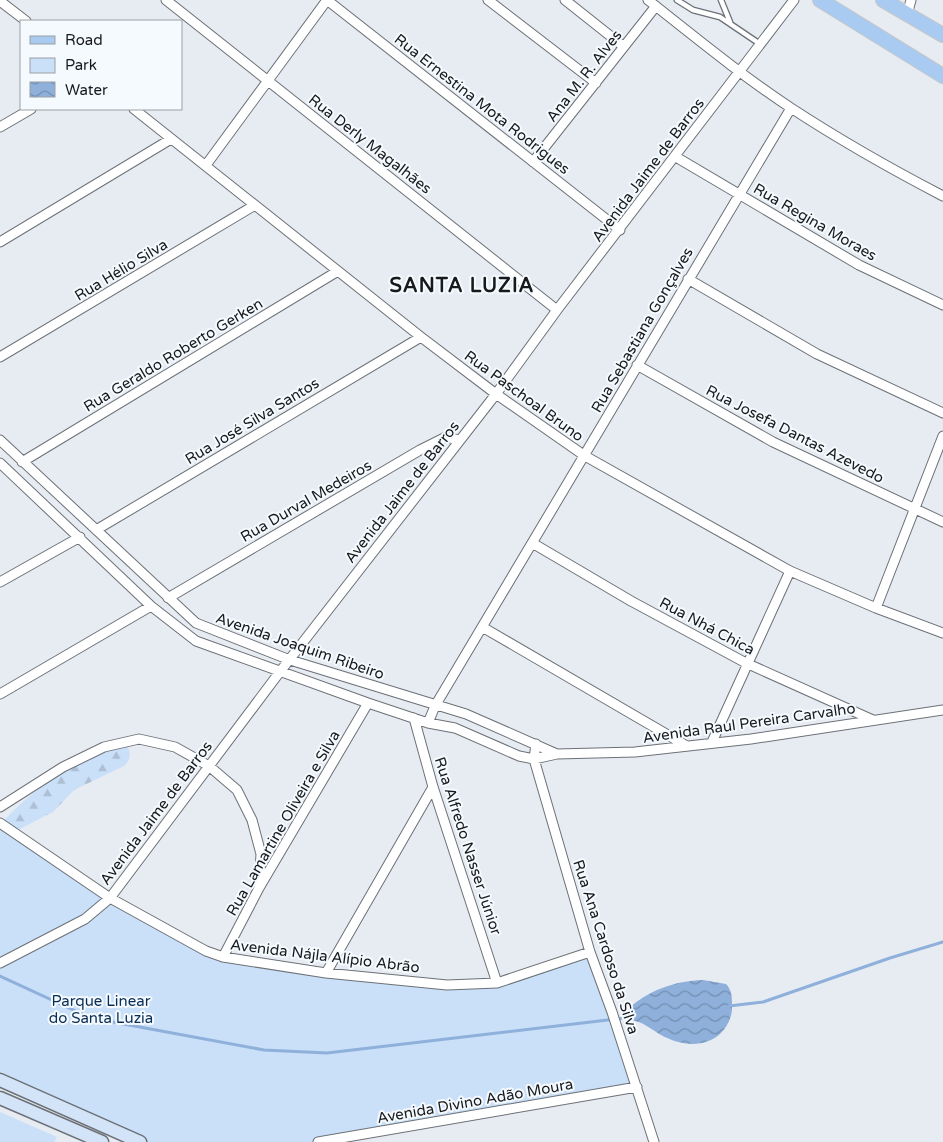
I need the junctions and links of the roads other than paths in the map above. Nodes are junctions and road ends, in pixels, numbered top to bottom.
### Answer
1 (166, 0) edge
2 (327, 0) edge
3 (488, 0) edge
4 (565, 0) edge
5 (648, 0) edge
6 (677, 0) edge
7 (721, 0) edge
8 (794, 0) edge
9 (820, 0) edge
10 (883, 0) edge
11 (911, 0) edge
12 (2, 6) edge
13 (656, 6) junction
14 (907, 15) junction
15 (24, 20) edge
16 (730, 23) junction
17 (943, 35) edge
18 (760, 44) junction
19 (624, 46) junction
20 (739, 71) junction
21 (943, 76) edge
22 (268, 81) junction
23 (596, 84) junction
24 (791, 108) junction
25 (29, 110) edge
26 (135, 110) edge
27 (0, 127) edge
28 (171, 140) junction
29 (676, 157) junction
30 (533, 162) junction
31 (206, 165) junction
32 (739, 195) junction
33 (943, 196) edge
34 (255, 205) junction
35 (620, 230) junction
36 (0, 242) edge
37 (338, 272) junction
38 (688, 279) junction
39 (943, 305) edge
40 (557, 310) junction
41 (421, 337) junction
42 (0, 357) edge
43 (637, 365) junction
44 (496, 394) junction
45 (943, 413) edge
46 (943, 436) edge
47 (0, 440) edge
48 (459, 440) junction
49 (585, 456) junction
50 (22, 462) junction
51 (2, 466) edge
52 (915, 510) junction
53 (943, 522) edge
54 (96, 530) junction
55 (80, 536) junction
56 (534, 544) junction
57 (790, 570) junction
58 (0, 582) edge
59 (168, 598) junction
60 (151, 606) junction
61 (876, 608) junction
62 (484, 628) junction
63 (943, 633) edge
64 (290, 660) junction
65 (746, 663) junction
66 (279, 673) junction
67 (0, 694) edge
68 (368, 703) junction
69 (436, 706) junction
70 (943, 710) edge
71 (414, 718) junction
72 (873, 720) junction
73 (428, 723) junction
74 (712, 742) junction
75 (536, 744) junction
76 (685, 745) junction
77 (557, 754) junction
78 (534, 759) junction
79 (209, 766) junction
80 (433, 787) junction
81 (0, 808) edge
82 (0, 823) edge
83 (258, 888) junction
84 (110, 898) junction
85 (590, 952) junction
86 (223, 957) junction
87 (0, 963) edge
88 (326, 973) junction
89 (497, 983) junction
90 (0, 1080) edge
91 (637, 1087) junction
92 (0, 1098) edge
93 (351, 1139) edge
94 (102, 1142) edge
95 (140, 1142) edge
96 (318, 1142) edge
97 (654, 1142) edge

1 - 22 street, Rua Derly Magalhães
2 - 22 street
2 - 30 street, Rua Ernestina Mota Rodrigues
3 - 23 street
4 - 19 street
5 - 13 street
6 - 16 lane
7 - 16 lane
8 - 18 street, Avenida Jaime de Barros
9 - 21 main road
10 - 14 main road
11 - 14 street
12 - 15 street
13 - 19 street, Ana M. R. Alves
13 - 20 street
14 - 17 main road
16 - 18 lane
18 - 20 street, Avenida Jaime de Barros
19 - 23 street, Ana M. R. Alves
20 - 24 street
20 - 29 street, Avenida Jaime de Barros
22 - 31 street
22 - 40 street, Rua Derly Magalhães
23 - 30 street, Ana M. R. Alves
24 - 32 street, Rua Sebastiana Gonçalves
24 - 33 street
25 - 27 street
26 - 28 street, Rua Paschoal Bruno
28 - 31 street, Rua Paschoal Bruno
28 - 36 street
29 - 32 street, Rua Regina Moraes
29 - 35 street, Avenida Jaime de Barros
30 - 35 street, Rua Ernestina Mota Rodrigues
31 - 34 street, Rua Paschoal Bruno
32 - 38 street, Rua Sebastiana Gonçalves
32 - 39 street, Rua Regina Moraes
34 - 37 street, Rua Paschoal Bruno
34 - 42 street, Rua Hélio Silva
35 - 40 street, Avenida Jaime de Barros
37 - 41 street, Rua Paschoal Bruno
37 - 50 street, Rua Geraldo Roberto Gerken
38 - 43 street, Rua Sebastiana Gonçalves
38 - 45 street
40 - 44 street, Avenida Jaime de Barros
41 - 44 street, Rua Paschoal Bruno
41 - 54 street, Rua José Silva Santos
43 - 49 street, Rua Sebastiana Gonçalves
43 - 52 street, Rua Josefa Dantas Azevedo
44 - 48 street, Avenida Jaime de Barros
44 - 49 street, Rua Paschoal Bruno
46 - 52 street
47 - 50 street, Avenida Joaquim Ribeiro
48 - 59 street, Rua Durval Medeiros
48 - 64 street, Avenida Jaime de Barros
49 - 56 street, Rua Sebastiana Gonçalves
49 - 57 street, Rua Paschoal Bruno
50 - 54 street, Avenida Joaquim Ribeiro
51 - 55 street, Avenida Joaquim Ribeiro
52 - 53 street, Rua Josefa Dantas Azevedo
52 - 61 street
54 - 59 street, Avenida Joaquim Ribeiro
55 - 58 street
55 - 60 street, Avenida Joaquim Ribeiro
56 - 62 street, Rua Sebastiana Gonçalves
56 - 65 street, Rua Nhá Chica
57 - 61 street, Rua Paschoal Bruno
57 - 65 street
59 - 64 street, Avenida Joaquim Ribeiro
60 - 66 street, Avenida Joaquim Ribeiro
60 - 67 street
61 - 63 street, Rua Paschoal Bruno
62 - 69 street, Rua Sebastiana Gonçalves
62 - 76 street
64 - 66 street, Avenida Jaime de Barros
64 - 69 street, Avenida Joaquim Ribeiro
65 - 72 street, Rua Nhá Chica
65 - 74 street
66 - 68 street, Avenida Joaquim Ribeiro
66 - 79 street, Avenida Jaime de Barros
68 - 71 street, Avenida Joaquim Ribeiro
68 - 83 street, Rua Lamartine Oliveira e Silva
69 - 73 street, Rua Sebastiana Gonçalves
69 - 75 street, Avenida Joaquim Ribeiro
70 - 72 street, Avenida Raul Pereira Carvalho
71 - 73 street, Avenida Joaquim Ribeiro
71 - 80 street, Rua Alfredo Nasser Júnior
72 - 74 street, Avenida Raul Pereira Carvalho
73 - 78 street, Avenida Joaquim Ribeiro
74 - 76 street, Avenida Raul Pereira Carvalho
75 - 77 street, Avenida Raul Pereira Carvalho
75 - 78 street
76 - 77 street, Avenida Raul Pereira Carvalho
77 - 78 street, Avenida Raul Pereira Carvalho
78 - 85 street, Rua Ana Cardoso da Silva
79 - 81 street
79 - 83 street
79 - 84 street, Avenida Jaime de Barros
80 - 88 street
80 - 89 street, Rua Alfredo Nasser Júnior
82 - 84 street, Avenida Nájla Alípio Abrão
83 - 86 street, Rua Lamartine Oliveira e Silva
84 - 86 street, Avenida Nájla Alípio Abrão
84 - 87 street, Avenida Jaime de Barros
85 - 89 street, Avenida Nájla Alípio Abrão
85 - 91 street, Rua Ana Cardoso da Silva
86 - 88 street, Avenida Nájla Alípio Abrão
88 - 89 street, Avenida Nájla Alípio Abrão
90 - 95 street
91 - 93 street, Avenida Divino Adão Moura
91 - 97 street, Rua Ana Cardoso da Silva
92 - 94 street
93 - 96 street, Avenida Divino Adão Moura

